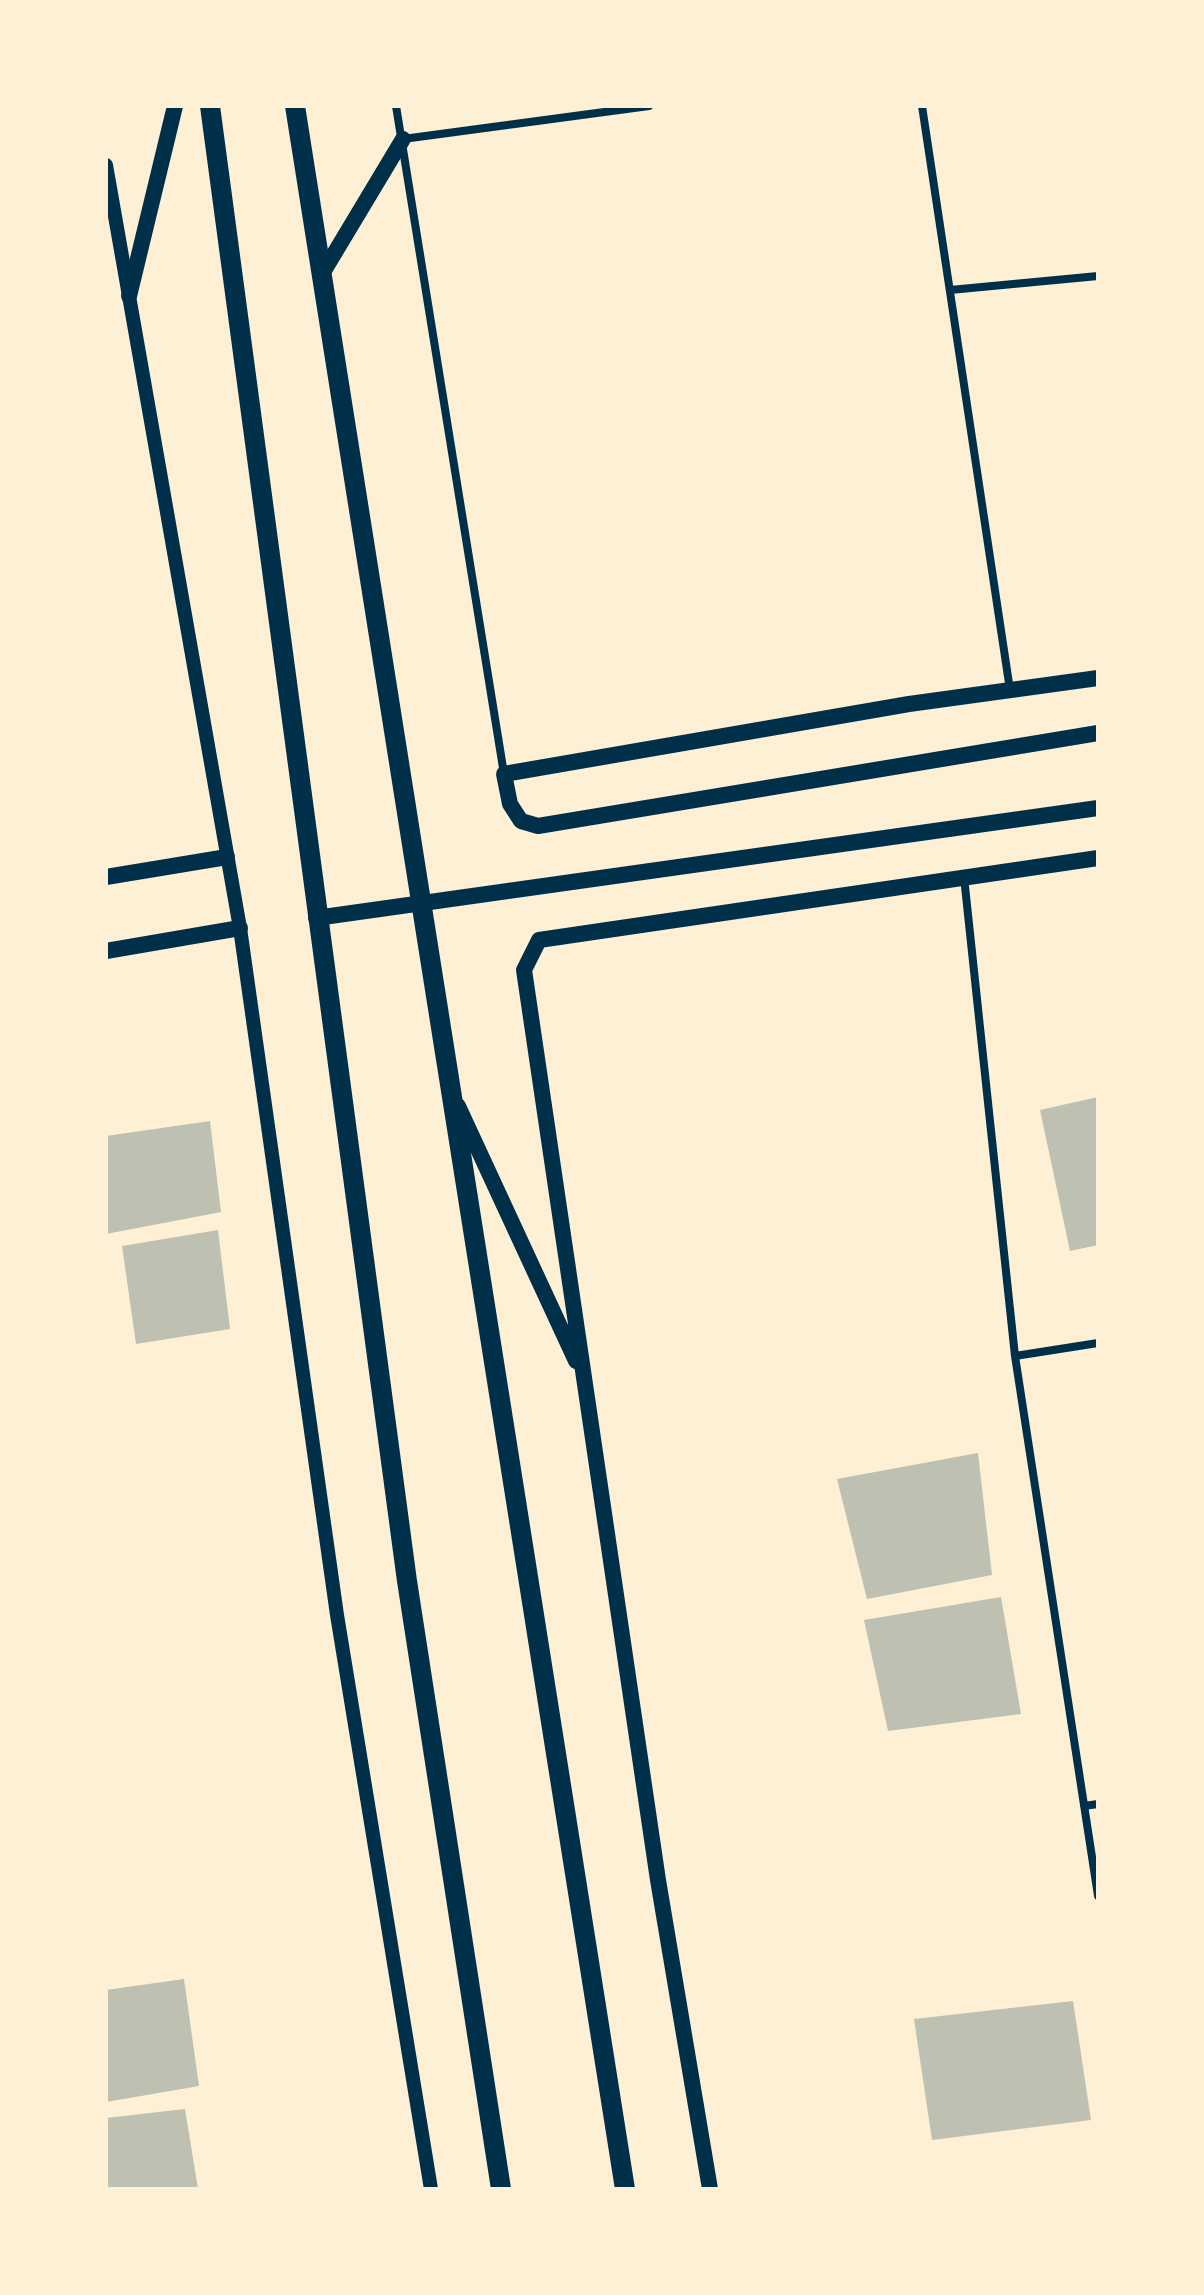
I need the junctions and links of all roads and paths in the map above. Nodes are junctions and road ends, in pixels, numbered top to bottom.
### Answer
1 (175, 106) edge
2 (210, 106) edge
3 (295, 106) edge
4 (396, 106) edge
5 (649, 106) edge
6 (922, 106) edge
7 (403, 139) junction
8 (106, 165) edge
9 (322, 274) junction
10 (1098, 276) edge
11 (950, 290) junction
12 (129, 296) junction
13 (1098, 678) edge
14 (1010, 690) junction
15 (1098, 733) edge
16 (504, 774) junction
17 (1098, 808) edge
18 (227, 857) junction
19 (1098, 858) edge
20 (106, 877) edge
21 (964, 877) junction
22 (421, 902) junction
23 (316, 918) junction
24 (240, 928) junction
25 (106, 951) edge
26 (451, 1090) junction
27 (1098, 1343) edge
28 (1015, 1356) junction
29 (584, 1377) junction
30 (1098, 1804) edge
31 (1084, 1806) junction
32 (1098, 1896) edge
33 (431, 2189) edge
34 (501, 2189) edge
35 (625, 2189) edge
36 (710, 2189) edge

1 - 12 main road
2 - 23 main road
3 - 9 main road
4 - 7 street
5 - 7 street
6 - 11 street
7 - 9 main road
7 - 16 street
8 - 12 street
9 - 22 main road
10 - 11 street
11 - 14 street
12 - 18 street
13 - 14 main road
14 - 16 main road
15 - 16 main road
17 - 22 main road
18 - 20 main road
18 - 24 street
19 - 21 main road
21 - 28 street
21 - 29 main road
22 - 23 main road
22 - 26 main road
23 - 34 main road
24 - 25 main road
24 - 33 street
26 - 29 main road
26 - 35 main road
27 - 28 street
28 - 31 street
29 - 36 main road
30 - 31 street
31 - 32 street

